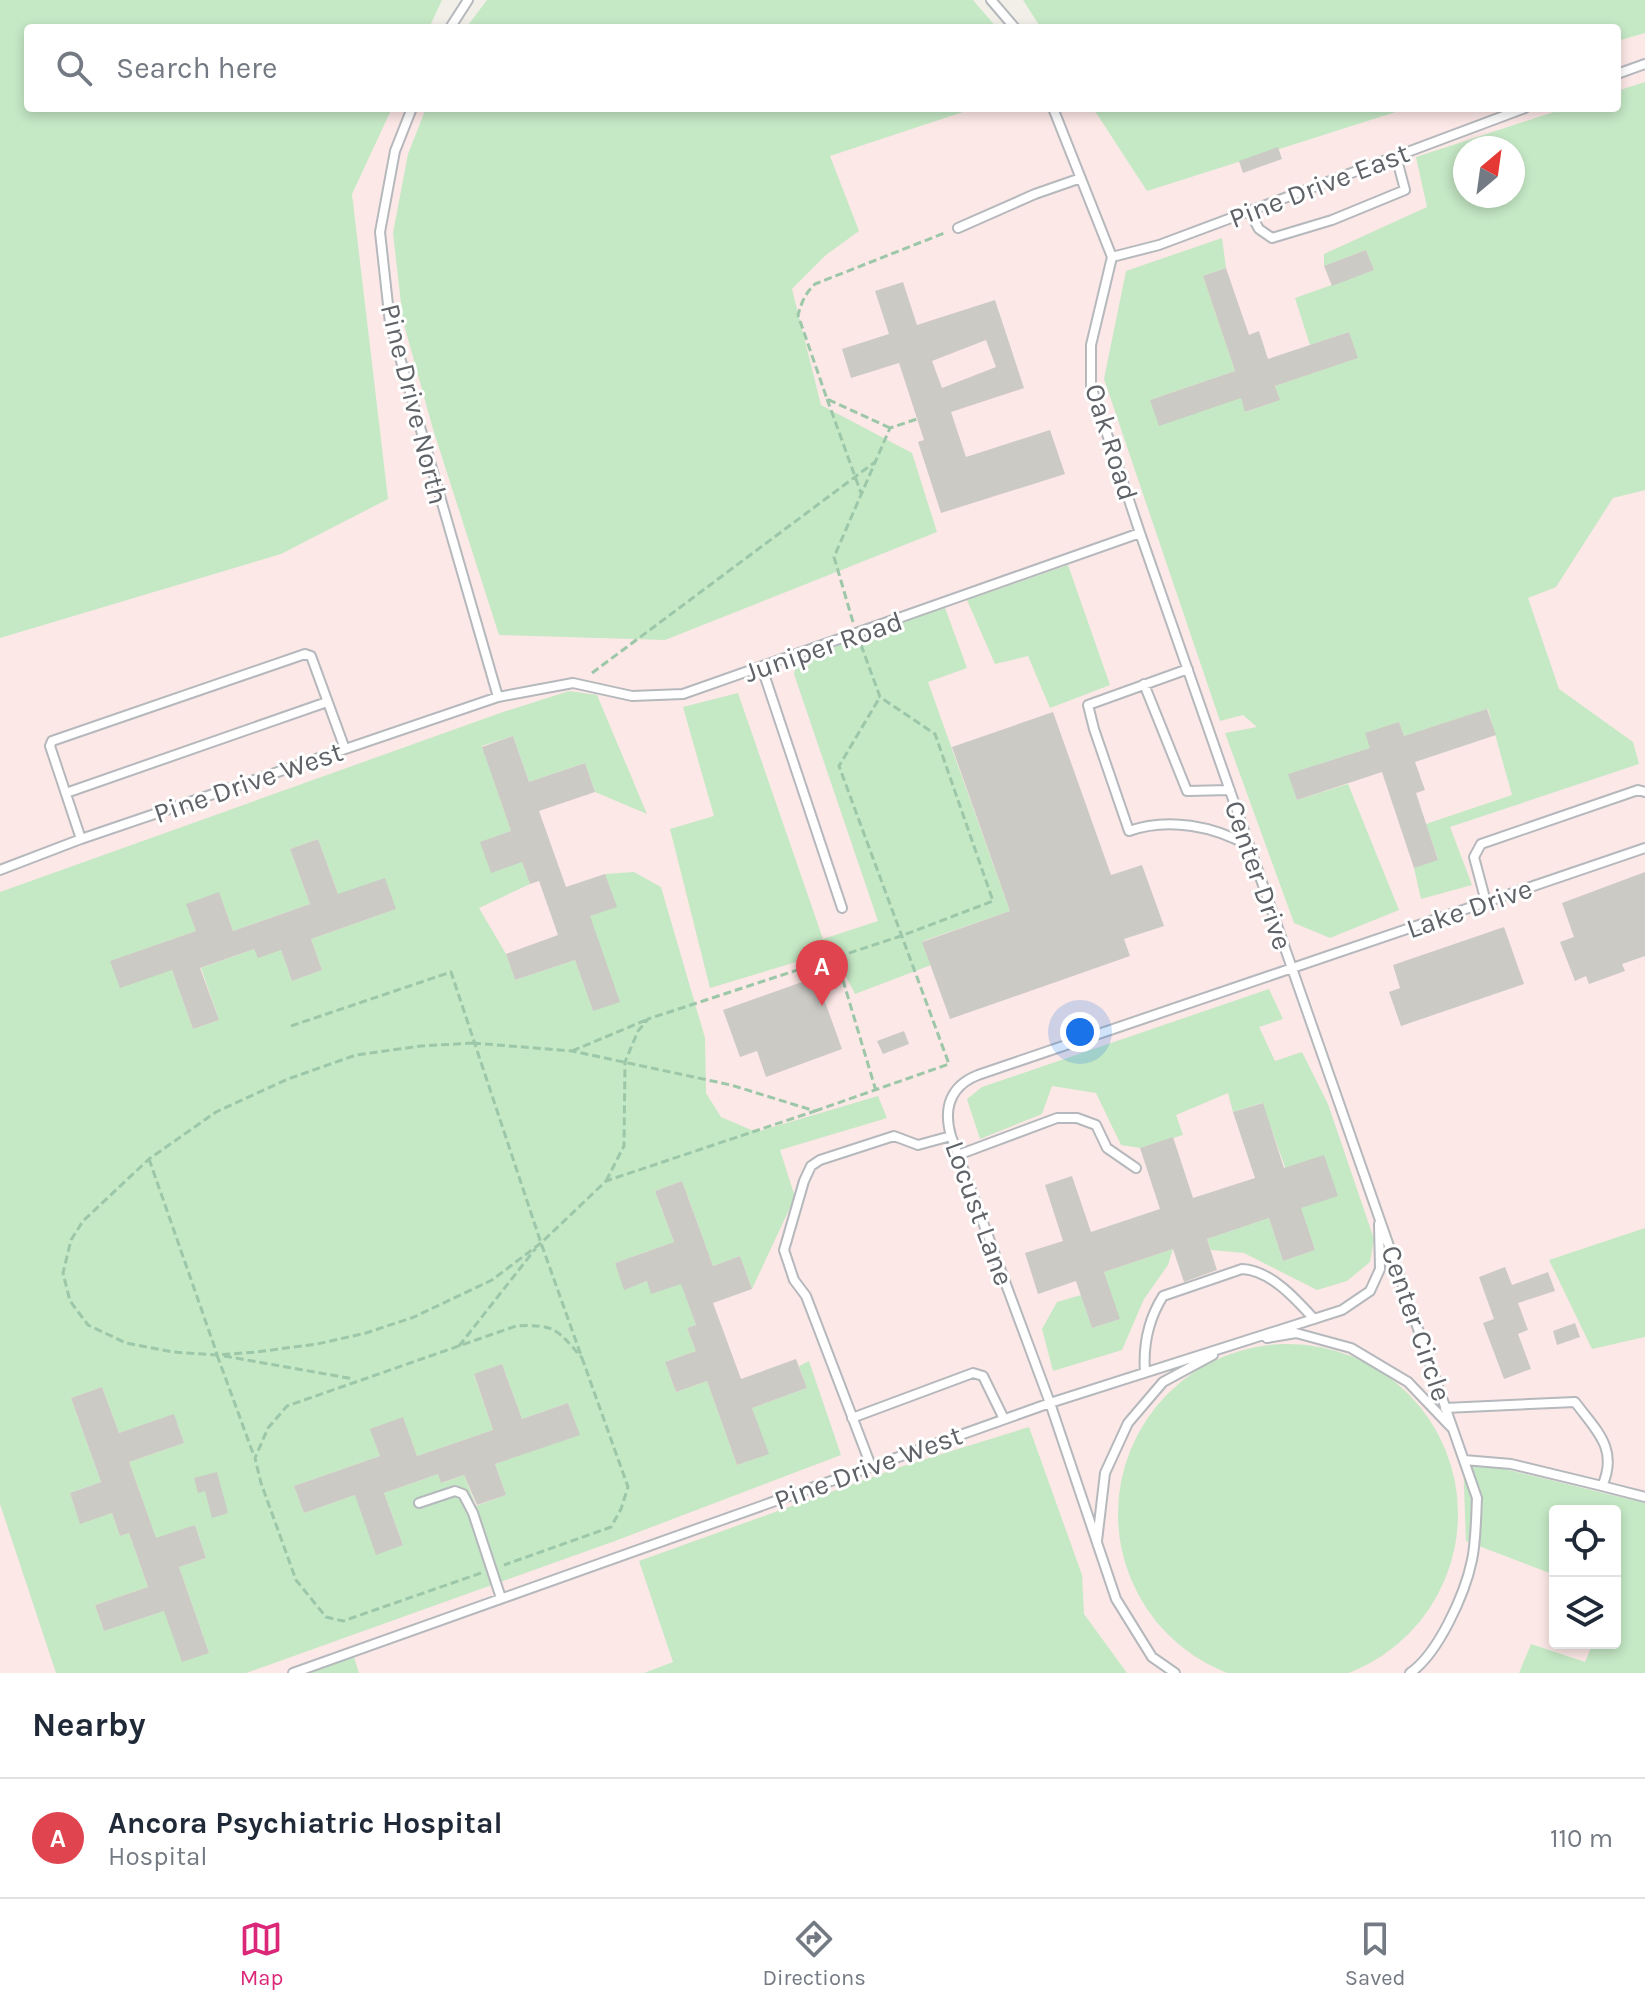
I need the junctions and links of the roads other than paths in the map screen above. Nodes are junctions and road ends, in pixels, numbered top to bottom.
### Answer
1 (468, 0) edge
2 (991, 0) edge
3 (453, 24) edge
4 (1012, 24) edge
5 (1645, 64) edge
6 (1621, 73) edge
7 (410, 112) edge
8 (1055, 112) edge
9 (1514, 112) edge
10 (1396, 156) junction
11 (1081, 178) junction
12 (1249, 211) junction
13 (958, 228) road end
14 (1112, 257) junction
15 (1140, 533) junction
16 (762, 668) junction
17 (1188, 669) junction
18 (1144, 684) junction
19 (498, 697) junction
20 (327, 702) junction
21 (345, 749) junction
22 (1230, 790) junction
23 (1645, 792) edge
24 (66, 793) junction
25 (81, 839) junction
26 (1250, 847) junction
27 (1645, 848) edge
28 (0, 870) edge
29 (1486, 902) junction
30 (842, 908) dead end
31 (1292, 967) junction
32 (951, 1136) junction
33 (958, 1155) junction
34 (1136, 1168) dead end
35 (1379, 1216) junction
36 (1380, 1269) junction
37 (1399, 1271) junction
38 (1314, 1319) junction
39 (1232, 1344) junction
40 (1145, 1372) junction
41 (1050, 1403) junction
42 (1446, 1408) junction
43 (1437, 1412) junction
44 (852, 1418) junction
45 (1004, 1419) junction
46 (1454, 1430) junction
47 (1464, 1460) junction
48 (871, 1466) junction
49 (1602, 1486) junction
50 (1645, 1497) edge
51 (419, 1503) dead end
52 (1097, 1543) junction
53 (501, 1598) junction
54 (1424, 1664) junction
55 (293, 1673) edge
56 (1175, 1673) edge
57 (1410, 1673) edge
58 (1419, 1673) edge

1 - 3 lane
2 - 4 lane
5 - 6 lane
7 - 19 lane, Pine Drive North
8 - 11 lane
9 - 10 lane, Pine Drive East
10 - 12 lane, Pine Drive East
10 - 12 lane
11 - 13 lane
11 - 14 lane
12 - 14 lane, Pine Drive East
14 - 15 lane, Oak Road
15 - 16 lane, Juniper Road
15 - 17 lane, Center Drive
16 - 19 lane, Juniper Road
16 - 30 lane
17 - 18 lane
17 - 22 lane, Center Drive
18 - 22 lane
18 - 26 lane
19 - 21 lane, Pine Drive West
20 - 21 lane
20 - 24 lane
20 - 24 lane
21 - 25 lane, Pine Drive West
22 - 26 lane, Center Drive
23 - 29 lane
24 - 25 lane
25 - 28 lane, Pine Drive West
26 - 31 lane, Center Drive
27 - 29 lane, Lake Drive
29 - 31 lane, Lake Drive
31 - 32 lane, Locust Lane
31 - 35 lane, Center Drive
32 - 33 lane, Locust Lane
32 - 44 lane
33 - 34 lane
33 - 41 lane, Locust Lane
35 - 36 lane
35 - 37 lane, Center Circle
36 - 37 lane
36 - 38 lane, Pine Drive West
37 - 42 lane, Center Circle
38 - 39 lane, Pine Drive West
38 - 40 lane
39 - 40 lane, Pine Drive West
39 - 43 lane, Center Circle
39 - 52 lane, Center Circle
40 - 41 lane, Pine Drive West
41 - 45 lane, Pine Drive West
41 - 52 lane, Center Circle
42 - 43 lane
42 - 46 lane, Center Circle
42 - 49 lane
43 - 46 lane, Center Circle
44 - 45 lane
44 - 48 lane
45 - 48 lane, Pine Drive West
46 - 47 lane, Center Circle
47 - 49 lane
47 - 54 lane, Center Circle
48 - 53 lane, Pine Drive West
49 - 50 lane
51 - 53 lane
52 - 56 lane, Center Circle
53 - 55 lane, Pine Drive West
54 - 57 lane, Center Circle
54 - 58 lane

